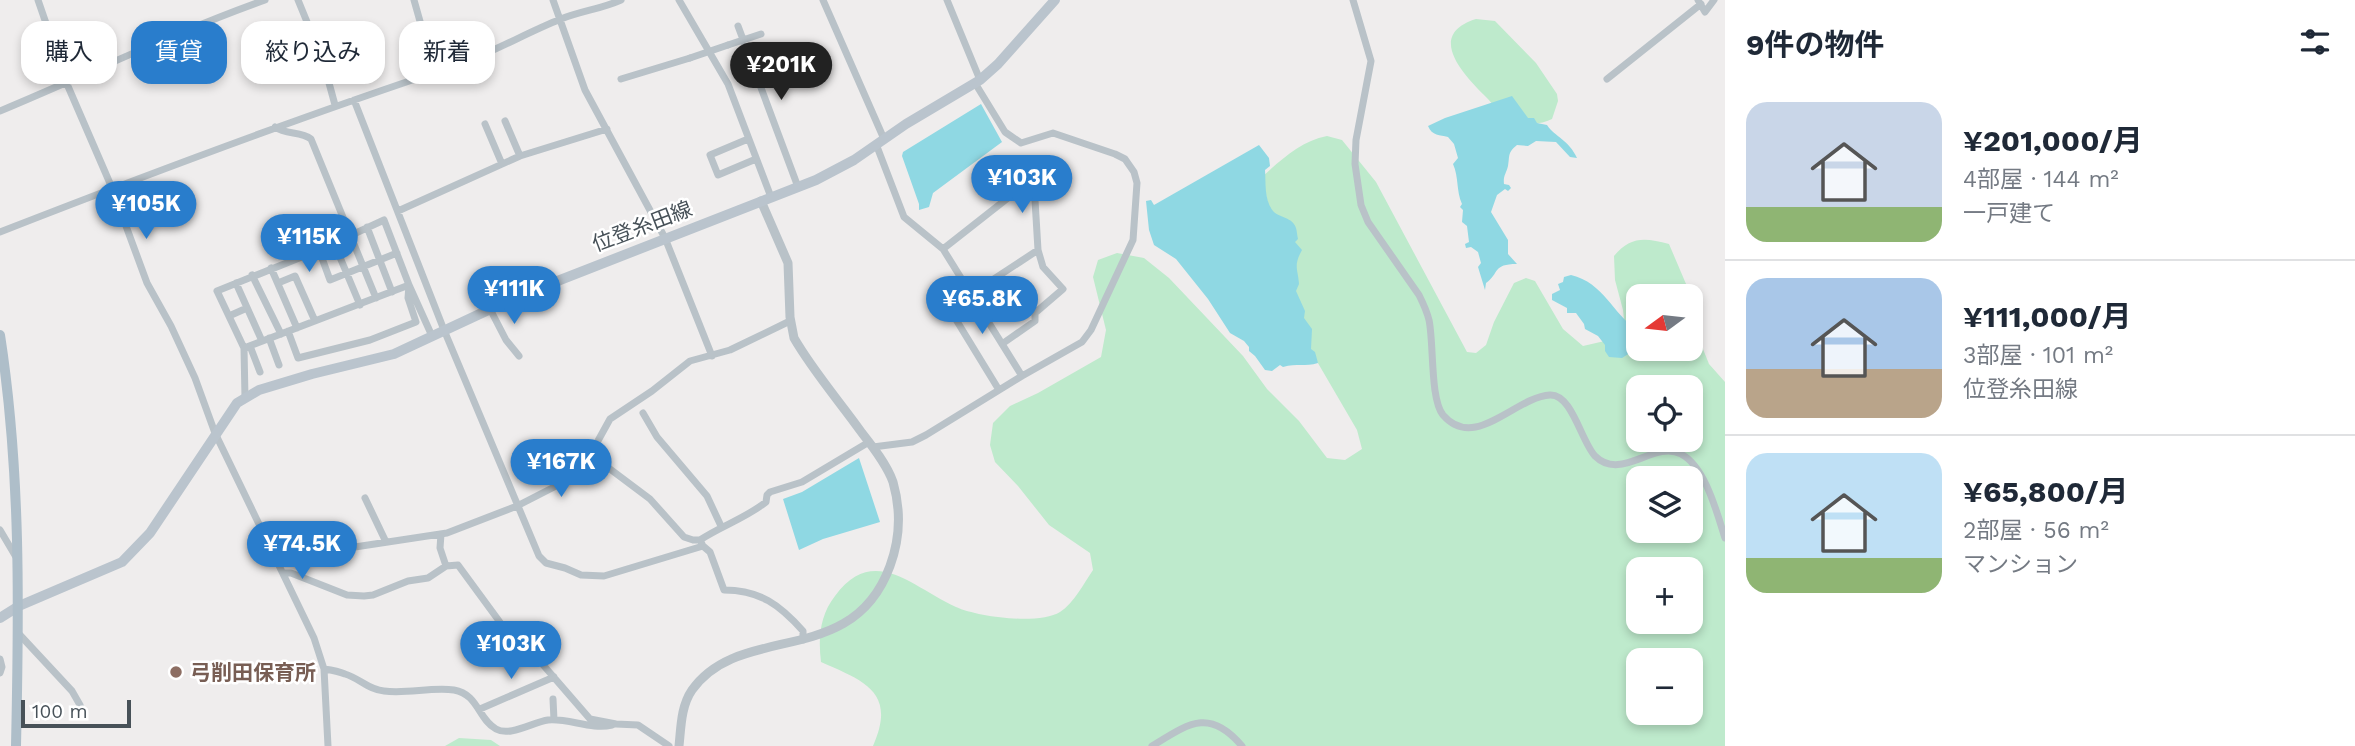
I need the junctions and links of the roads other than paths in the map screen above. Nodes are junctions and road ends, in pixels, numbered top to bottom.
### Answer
1 (38, 0) edge
2 (265, 0) edge
3 (298, 0) edge
4 (414, 0) edge
5 (553, 0) edge
6 (621, 0) edge
7 (679, 0) edge
8 (823, 0) edge
9 (947, 0) edge
10 (1055, 0) edge
11 (1353, 0) edge
12 (1714, 0) edge
13 (1699, 2) edge
14 (560, 19) junction
15 (45, 21) edge
16 (307, 21) edge
17 (420, 21) edge
18 (738, 26) dead end
19 (761, 34) dead end
20 (743, 40) junction
21 (495, 48) edge
22 (117, 61) edge
23 (621, 79) dead end
24 (1607, 79) dead end
25 (977, 81) junction
26 (67, 84) joint
27 (329, 84) edge
28 (399, 84) edge
29 (354, 100) junction
30 (335, 105) junction
31 (0, 111) edge
32 (505, 121) dead end
33 (485, 124) dead end
34 (275, 127) junction
35 (607, 129) junction
36 (748, 139) junction
37 (880, 141) junction
38 (520, 156) junction
39 (756, 159) junction
40 (502, 164) junction
41 (798, 187) junction
42 (112, 188) junction
43 (766, 199) junction
44 (398, 211) junction
45 (367, 227) junction
46 (0, 232) edge
47 (350, 235) junction
48 (665, 238) junction
49 (334, 243) junction
50 (943, 249) junction
51 (318, 250) junction
52 (1038, 250) junction
53 (397, 253) junction
54 (379, 260) junction
55 (363, 267) junction
56 (271, 268) junction
57 (347, 273) junction
58 (253, 275) junction
59 (964, 282) junction
60 (236, 283) junction
61 (278, 283) junction
62 (409, 285) junction
63 (392, 292) junction
64 (971, 294) junction
65 (376, 298) junction
66 (360, 305) junction
67 (247, 308) junction
68 (490, 309) junction
69 (229, 316) junction
70 (315, 321) junction
71 (790, 321) junction
72 (297, 328) junction
73 (444, 330) junction
74 (284, 332) junction
75 (0, 335) edge
76 (432, 336) junction
77 (265, 340) junction
78 (1002, 344) junction
79 (247, 347) junction
80 (519, 356) dead end
81 (712, 356) junction
82 (279, 365) dead end
83 (260, 372) dead end
84 (1022, 376) junction
85 (3, 387) edge
86 (999, 390) junction
87 (245, 398) junction
88 (643, 413) dead end
89 (215, 433) junction
90 (871, 444) junction
91 (590, 454) junction
92 (365, 498) dead end
93 (517, 506) junction
94 (721, 526) junction
95 (0, 530) edge
96 (441, 534) junction
97 (1725, 538) edge
98 (386, 542) junction
99 (701, 543) junction
100 (276, 559) junction
101 (19, 561) junction
102 (446, 566) junction
103 (283, 573) junction
104 (19, 606) junction
105 (0, 618) edge
106 (19, 634) junction
107 (803, 640) junction
108 (0, 659) edge
109 (324, 668) junction
110 (0, 673) edge
111 (554, 677) junction
112 (553, 699) dead end
113 (79, 705) dead end
114 (480, 709) junction
115 (554, 720) junction
116 (616, 724) junction
117 (16, 746) edge
118 (328, 746) edge
119 (669, 746) edge
120 (679, 746) edge
121 (1152, 746) edge
122 (1242, 746) edge

1 - 15 street
2 - 22 street
3 - 16 street
4 - 17 street
5 - 14 street
6 - 14 street
7 - 36 street
8 - 37 street
9 - 25 street
10 - 25 main road, 位登糸田線
11 - 97 street
12 - 13 street
13 - 24 street
14 - 21 street
14 - 35 street
18 - 20 street
19 - 20 street
20 - 23 street, bridge
20 - 41 street
25 - 37 main road, 位登糸田線
25 - 84 street
26 - 31 street
26 - 42 street
27 - 30 street
28 - 29 street
29 - 30 street
29 - 44 street
30 - 34 street
32 - 38 street
33 - 40 street
34 - 42 street
34 - 47 street
35 - 38 street
35 - 48 street
36 - 39 street
36 - 39 street
37 - 41 main road, 位登糸田線
37 - 50 street
38 - 40 street
39 - 43 street
40 - 44 street
41 - 43 main road, 位登糸田線
42 - 46 street
42 - 89 street
43 - 48 main road, 位登糸田線
43 - 71 street
44 - 73 street
45 - 47 street
45 - 53 street
45 - 54 street
47 - 49 street
47 - 55 street
48 - 68 main road, 位登糸田線
48 - 81 street
49 - 51 street
49 - 57 street
50 - 52 street
50 - 59 street
51 - 56 street
51 - 57 street
52 - 64 street
52 - 78 street
53 - 54 street
53 - 62 street
54 - 55 street
54 - 63 street
55 - 57 street
55 - 65 street
56 - 58 street
56 - 61 street
57 - 66 street
58 - 60 street
58 - 74 street
59 - 64 street
59 - 86 street
60 - 67 street
60 - 69 street
61 - 70 street
61 - 72 street
62 - 63 street
62 - 74 street
62 - 76 street
63 - 65 street
64 - 78 street
65 - 66 street
66 - 70 street
67 - 69 street
67 - 77 street
68 - 73 main road, 位登糸田線
68 - 80 street
69 - 79 street
70 - 72 street
71 - 81 street
71 - 90 street
72 - 74 street
73 - 76 main road, 位登糸田線
73 - 93 street
74 - 77 street
75 - 85 main road
76 - 87 main road, 位登糸田線
77 - 79 street
77 - 82 street
78 - 84 street
79 - 83 street
79 - 87 street
81 - 91 street
84 - 86 street
85 - 101 main road
86 - 90 street
87 - 89 main road, 位登糸田線
88 - 94 street
89 - 100 street
89 - 104 main road, 位登糸田線
90 - 94 street
90 - 107 street
91 - 93 street
91 - 99 street
92 - 98 street
93 - 96 street
93 - 99 street
94 - 99 street
95 - 101 street
96 - 98 street
96 - 102 street
98 - 100 street
99 - 107 street
100 - 103 street
101 - 104 main road
102 - 103 street
102 - 111 street
103 - 109 street
104 - 105 main road, 位登糸田線
104 - 106 main road
106 - 113 street
106 - 117 main road
107 - 120 street
108 - 110 street
109 - 114 street
109 - 118 street
111 - 114 street
111 - 116 street
112 - 115 street
114 - 115 street
115 - 116 street
116 - 119 street
121 - 122 street

